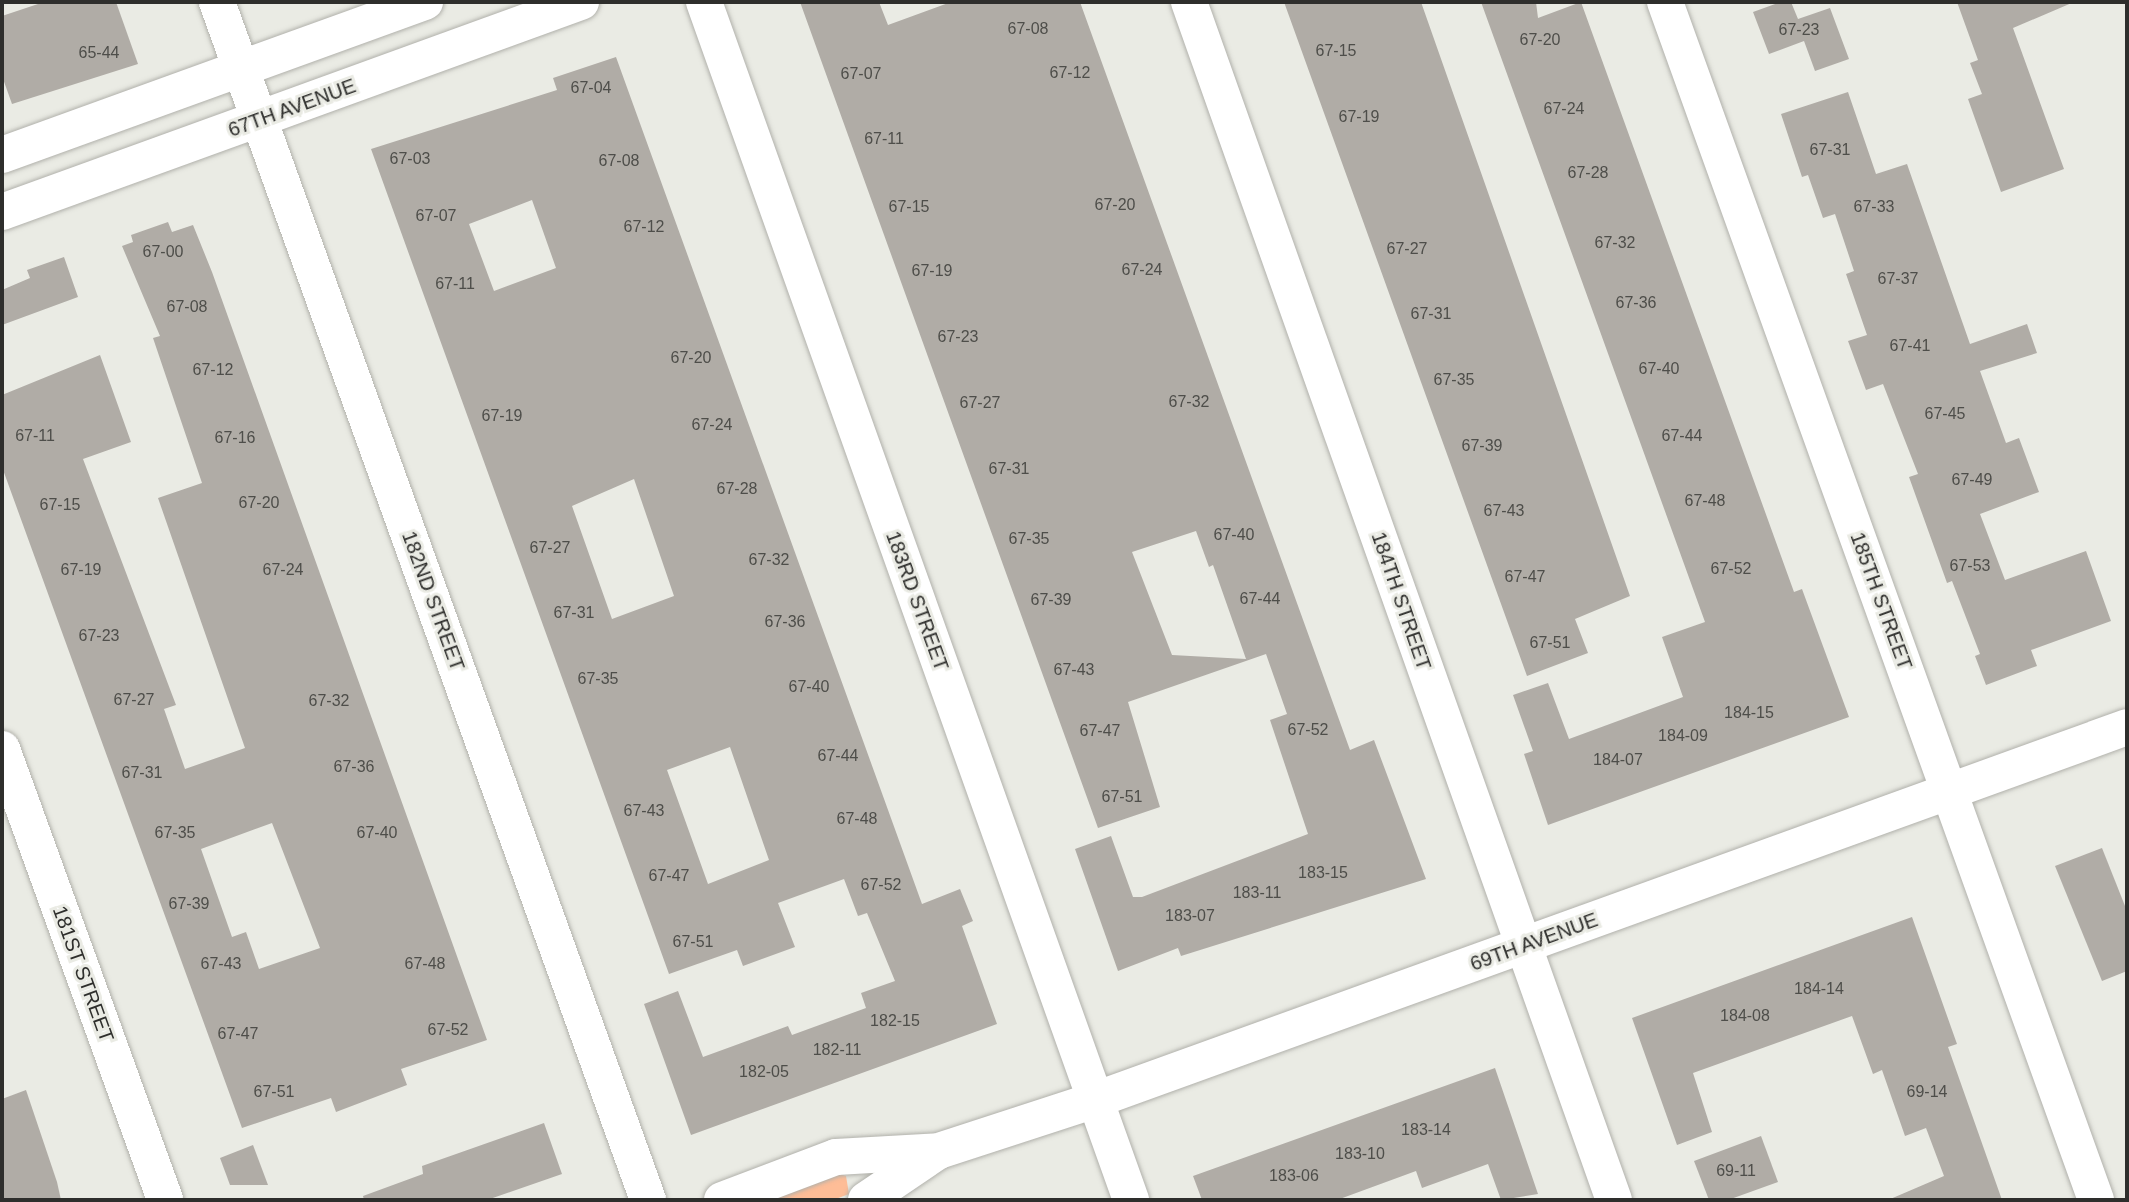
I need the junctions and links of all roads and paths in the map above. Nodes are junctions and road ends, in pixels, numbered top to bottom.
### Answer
1 (217, 2) edge
2 (425, 2) edge
3 (581, 2) edge
4 (704, 2) edge
5 (1189, 2) edge
6 (1665, 2) edge
7 (242, 69) junction
8 (260, 120) junction
9 (2, 155) edge
10 (2, 212) edge
11 (2127, 727) edge
12 (2, 749) edge
13 (1949, 791) junction
14 (1523, 946) junction
15 (1095, 1100) junction
16 (939, 1151) junction
17 (165, 1200) edge
18 (648, 1200) edge
19 (722, 1200) edge
20 (866, 1200) edge
21 (1131, 1200) edge
22 (1614, 1200) edge
23 (2096, 1200) edge

1 - 7 street, 182ND STREET
2 - 7 street
3 - 8 street, 67TH AVENUE
4 - 15 street, 183RD STREET
5 - 14 street, 184TH STREET
6 - 13 street, 185TH STREET
7 - 8 street, 182ND STREET
7 - 9 street
8 - 10 street, 67TH AVENUE
8 - 18 street, 182ND STREET
11 - 13 street, 69TH AVENUE
12 - 17 street, 181ST STREET
13 - 14 street, 69TH AVENUE
13 - 23 street, 185TH STREET
14 - 15 street, 69TH AVENUE
14 - 22 street, 184TH STREET
15 - 16 street, 69TH AVENUE
15 - 21 street, 183RD STREET
16 - 19 street, 69TH AVENUE
16 - 20 street, 69TH AVENUE

